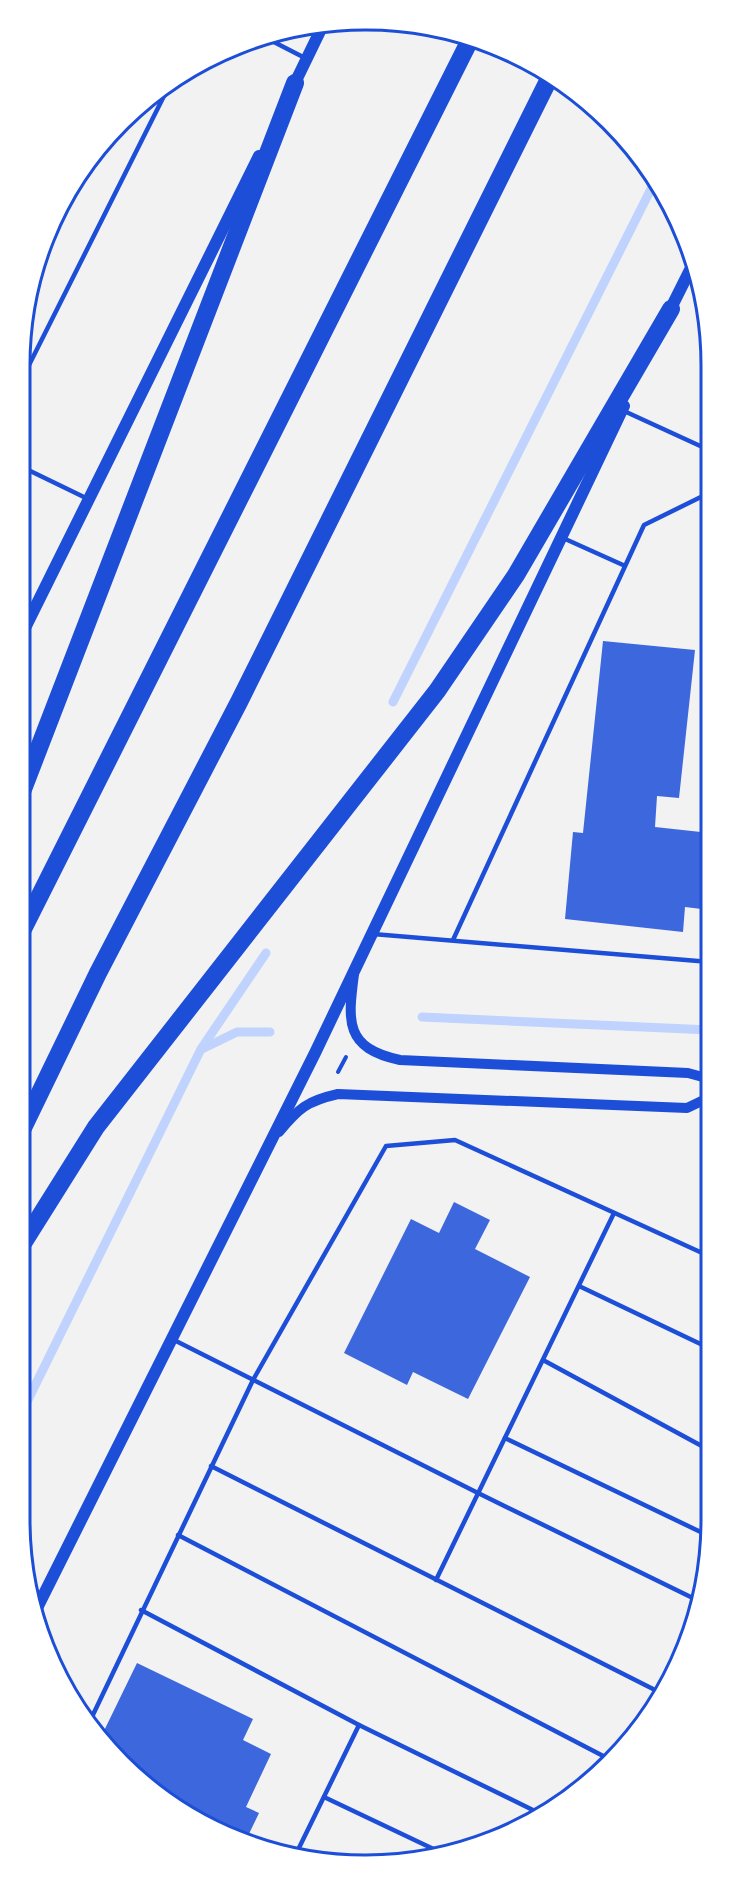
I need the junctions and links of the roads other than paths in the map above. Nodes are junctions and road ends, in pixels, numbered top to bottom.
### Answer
1 (319, 33) edge
2 (275, 42) edge
3 (467, 46) edge
4 (307, 59) junction
5 (295, 83) junction
6 (547, 84) edge
7 (162, 98) edge
8 (688, 273) edge
9 (670, 309) junction
10 (30, 363) edge
11 (622, 410) junction
12 (701, 446) edge
13 (30, 471) edge
14 (701, 497) edge
15 (88, 499) junction
16 (561, 537) junction
17 (623, 565) junction
18 (30, 618) edge
19 (30, 771) edge
20 (30, 915) edge
21 (370, 934) junction
22 (453, 940) junction
23 (701, 961) edge
24 (356, 965) junction
25 (701, 1077) edge
26 (701, 1101) edge
27 (30, 1113) edge
28 (271, 1141) junction
29 (614, 1213) junction
30 (30, 1232) edge
31 (701, 1252) edge
32 (579, 1286) junction
33 (172, 1339) junction
34 (701, 1344) edge
35 (543, 1360) junction
36 (253, 1380) junction
37 (505, 1438) junction
38 (701, 1446) edge
39 (212, 1466) junction
40 (478, 1493) junction
41 (700, 1532) edge
42 (178, 1535) junction
43 (436, 1580) junction
44 (692, 1598) edge
45 (40, 1602) edge
46 (141, 1610) junction
47 (654, 1690) edge
48 (93, 1714) edge
49 (359, 1725) junction
50 (604, 1756) edge
51 (324, 1797) junction
52 (533, 1810) edge
53 (299, 1849) edge
54 (433, 1849) edge

1 - 4 main road
2 - 4 lane
3 - 20 highway
4 - 5 main road
5 - 15 main road
5 - 19 highway
6 - 27 highway
7 - 10 lane
8 - 9 main road
9 - 11 main road
9 - 30 highway
11 - 12 lane
11 - 16 main road
13 - 15 lane
14 - 17 lane
15 - 18 main road
16 - 17 lane
16 - 21 main road
17 - 22 lane
21 - 22 lane
21 - 24 main road
22 - 23 lane
24 - 25 street
24 - 28 main road
26 - 28 street
28 - 33 main road
29 - 31 lane
29 - 32 lane
29 - 36 lane
32 - 34 lane
32 - 35 lane
33 - 36 lane
33 - 45 main road
35 - 37 lane
35 - 38 lane
36 - 39 lane
36 - 40 lane
37 - 40 lane
37 - 41 lane
39 - 42 lane
39 - 43 lane
40 - 43 lane
40 - 44 lane
42 - 46 lane
42 - 50 lane
43 - 47 lane
46 - 48 lane
46 - 49 lane
49 - 51 lane
49 - 52 lane
51 - 53 lane
51 - 54 lane

